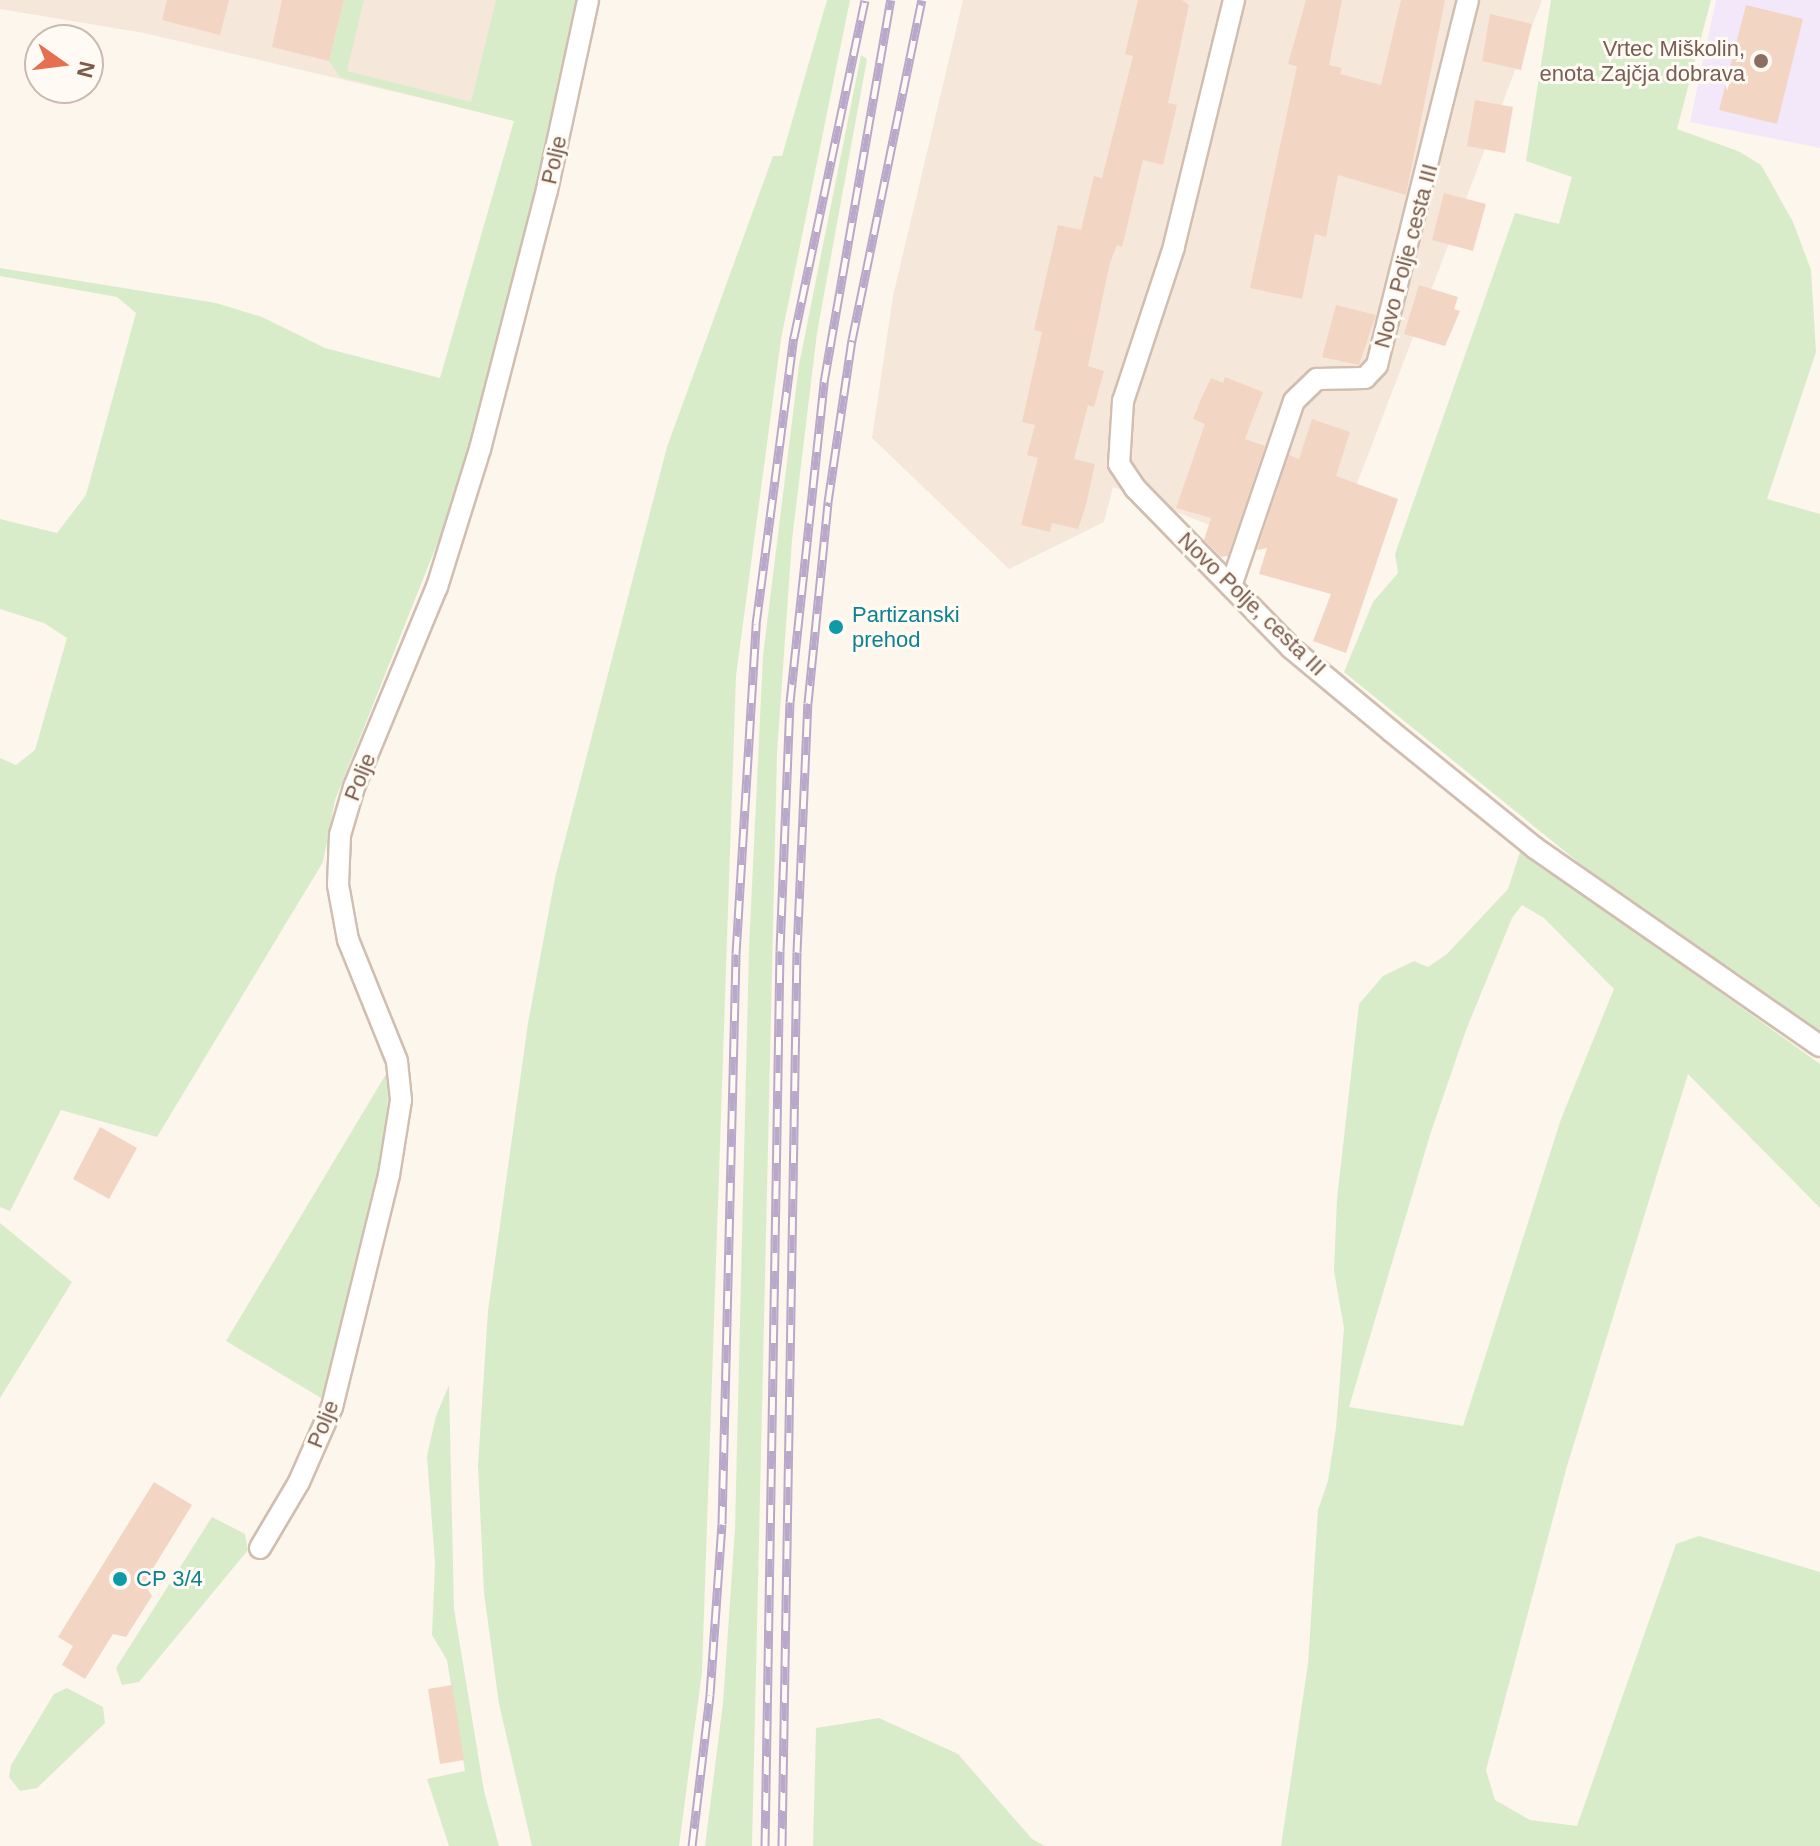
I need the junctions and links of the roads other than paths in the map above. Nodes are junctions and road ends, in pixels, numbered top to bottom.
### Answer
1 (588, 0) edge
2 (1234, 0) edge
3 (1468, 0) edge
4 (1231, 586) junction
5 (1820, 1046) edge
6 (260, 1548) dead end

1 - 6 street, Polje
2 - 4 street, Novo Polje, cesta III
3 - 4 street, Novo Polje cesta III
4 - 5 street, Novo Polje, cesta III

